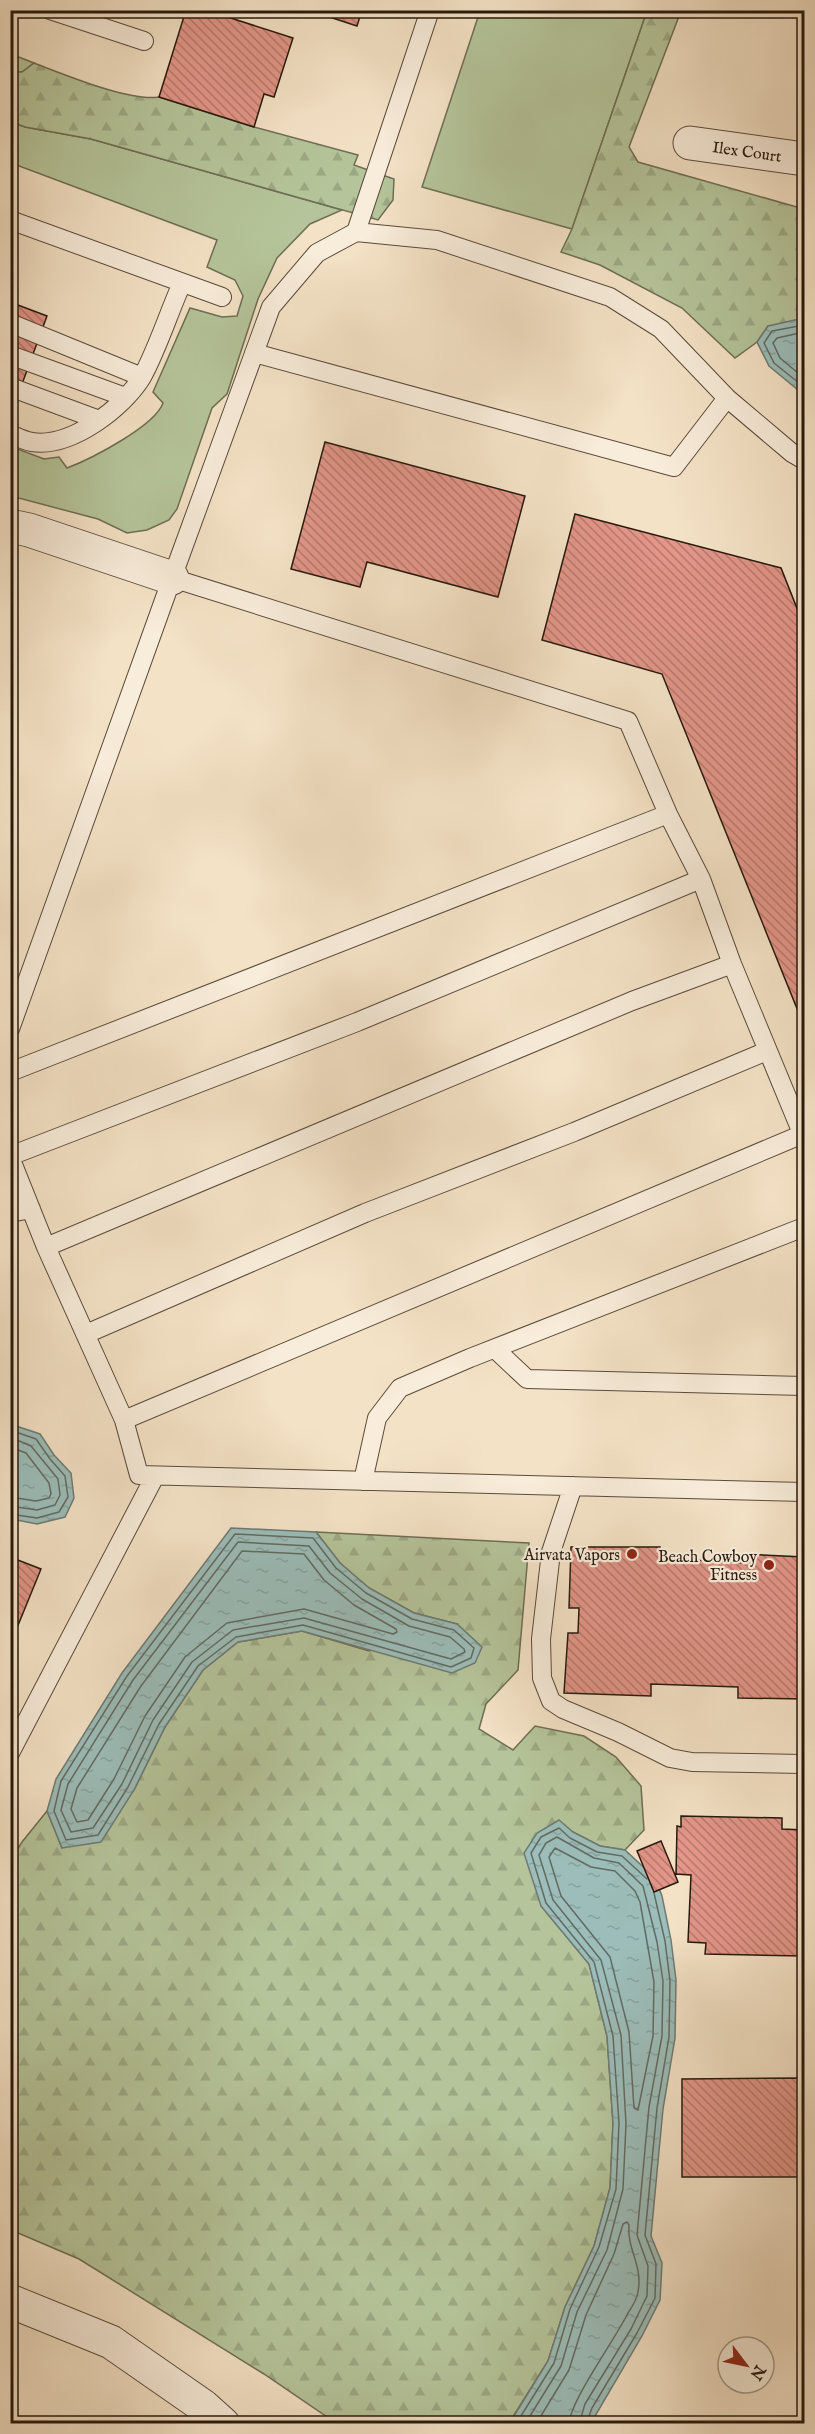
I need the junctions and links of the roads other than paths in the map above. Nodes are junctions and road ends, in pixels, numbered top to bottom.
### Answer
1 (50, 10) edge
2 (430, 10) edge
3 (144, 41) dead end
4 (690, 143) dead end
5 (804, 159) edge
6 (10, 220) edge
7 (356, 232) junction
8 (182, 283) junction
9 (222, 297) dead end
10 (10, 323) edge
11 (254, 353) junction
12 (10, 355) edge
13 (142, 377) junction
14 (10, 387) edge
15 (126, 397) junction
16 (727, 398) junction
17 (99, 420) junction
18 (10, 434) edge
19 (804, 460) edge
20 (10, 526) edge
21 (172, 578) junction
22 (668, 814) junction
23 (701, 879) junction
24 (732, 964) junction
25 (10, 1029) edge
26 (767, 1051) junction
27 (10, 1072) edge
28 (804, 1136) edge
29 (10, 1157) edge
30 (31, 1209) junction
31 (10, 1213) edge
32 (804, 1227) edge
33 (46, 1247) junction
34 (86, 1334) junction
35 (495, 1349) junction
36 (804, 1386) edge
37 (124, 1420) junction
38 (155, 1476) junction
39 (363, 1481) junction
40 (573, 1486) junction
41 (804, 1492) edge
42 (10, 1754) edge
43 (804, 1764) edge
44 (10, 2301) edge
45 (223, 2424) edge

1 - 3 lane
2 - 7 lane
4 - 5 street, Ilex Court
6 - 8 lane
7 - 11 lane
7 - 16 lane
8 - 9 lane
8 - 13 lane
10 - 13 lane
11 - 16 lane
11 - 21 lane
12 - 15 lane
13 - 15 lane
14 - 17 lane
15 - 17 lane
16 - 19 lane
17 - 18 lane
20 - 21 street
21 - 22 lane
21 - 25 lane
22 - 23 lane
22 - 27 lane
23 - 24 lane
23 - 29 lane
24 - 26 lane
24 - 33 lane
26 - 28 lane
26 - 34 lane
28 - 37 lane
29 - 30 lane
30 - 31 lane
30 - 33 lane
32 - 35 lane
33 - 34 lane
34 - 37 lane
35 - 36 lane
35 - 39 lane
37 - 38 lane
38 - 39 lane
38 - 42 lane
39 - 40 lane
40 - 41 lane
40 - 43 lane
44 - 45 street

